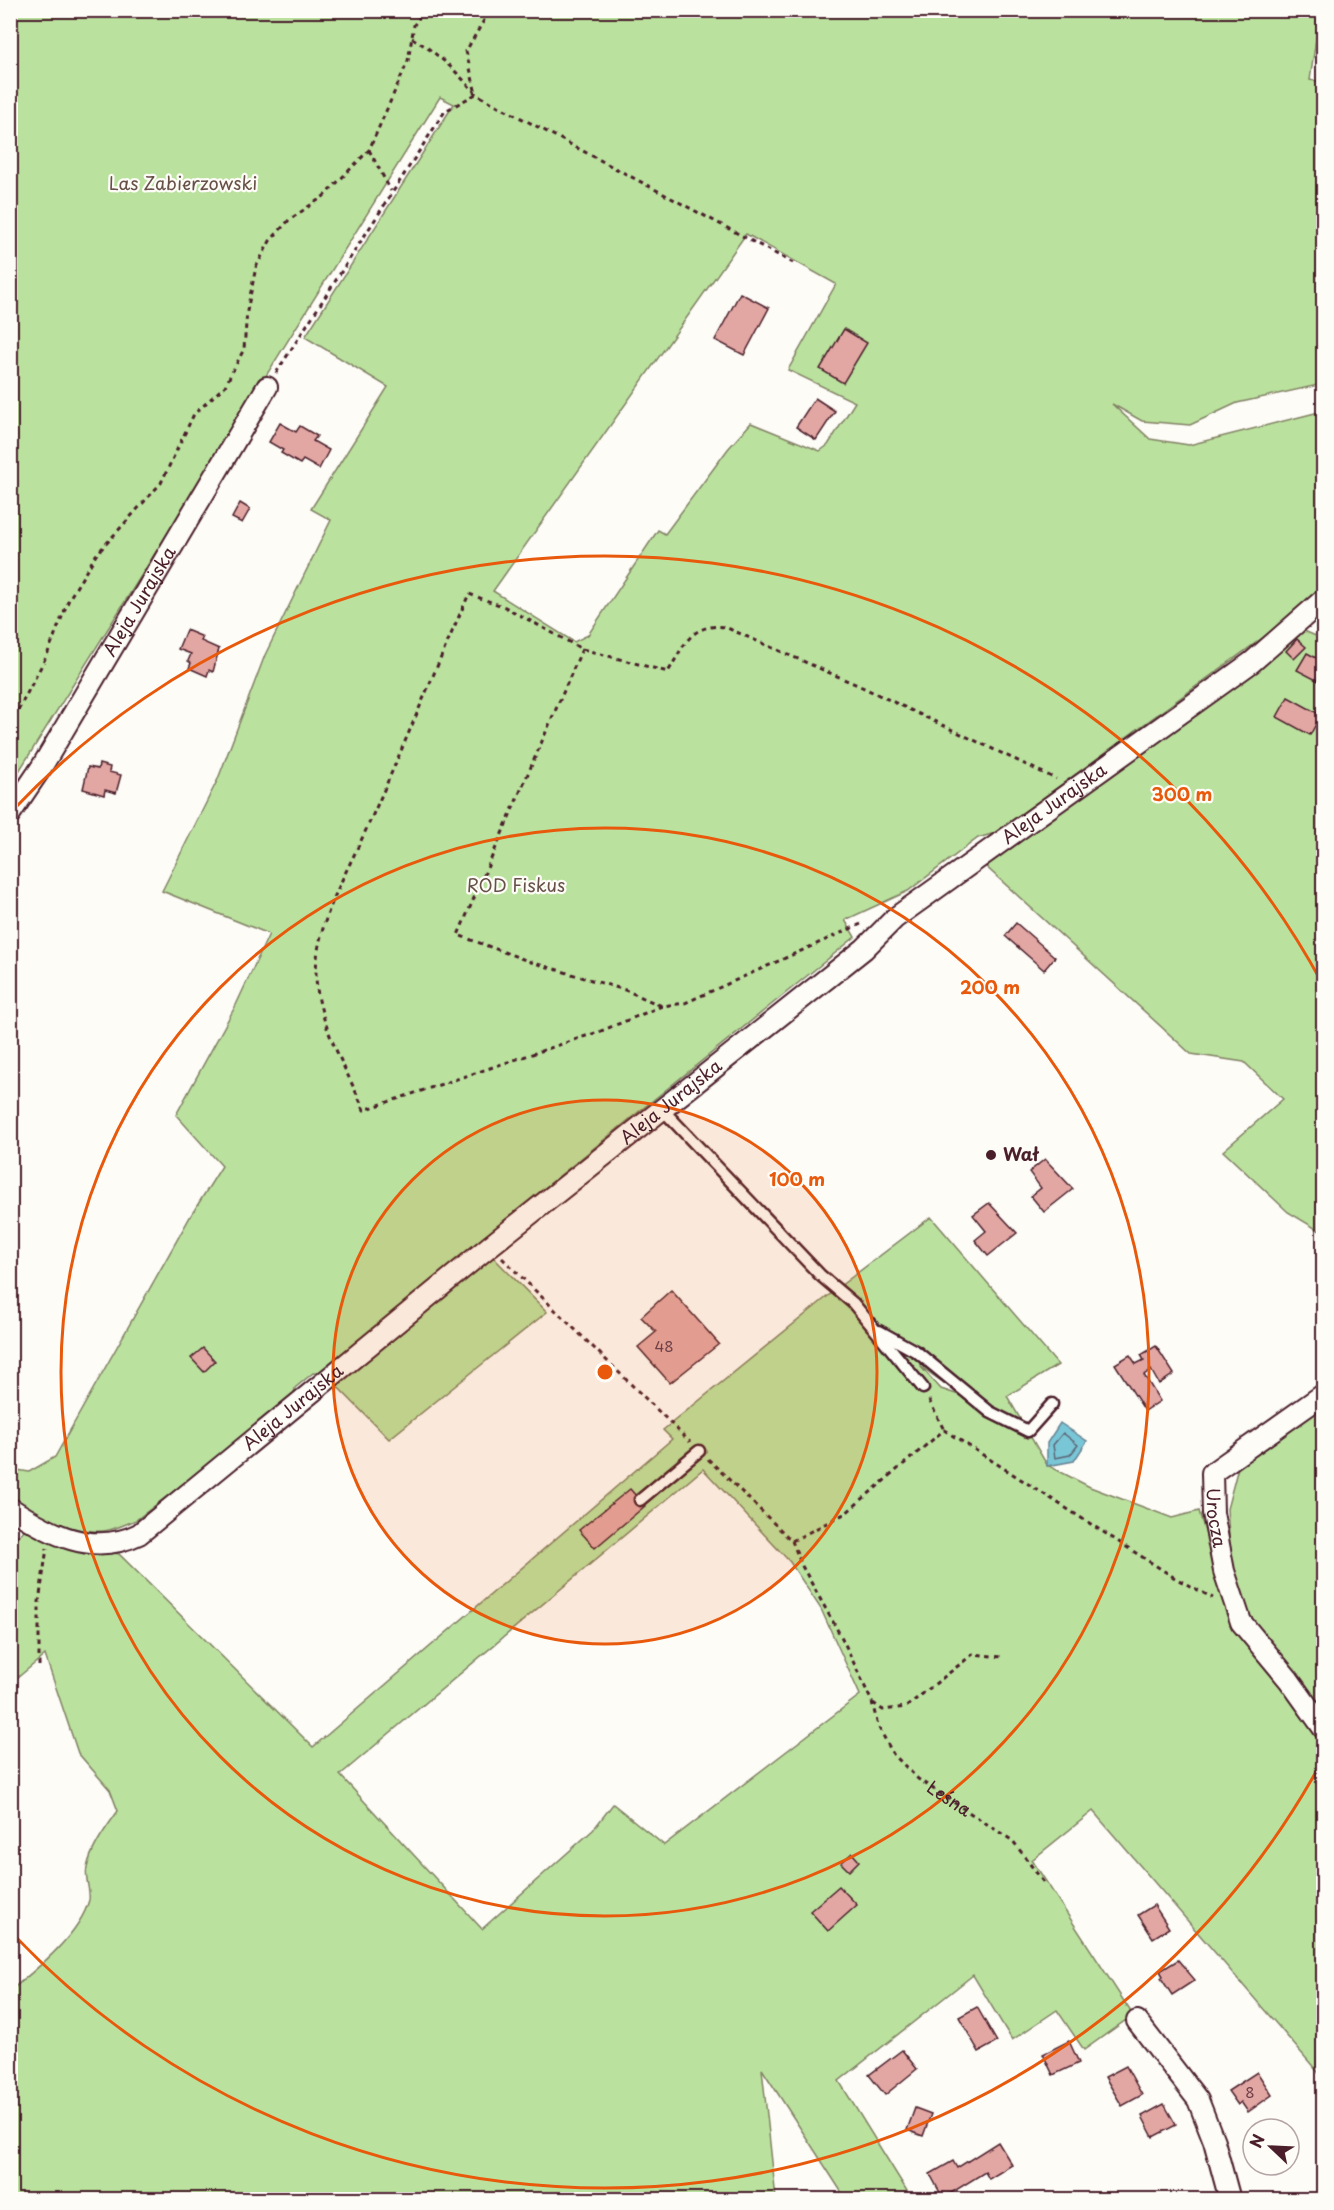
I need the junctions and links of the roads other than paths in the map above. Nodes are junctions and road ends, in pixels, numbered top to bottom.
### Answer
1 (267, 387) road end
2 (1323, 599) edge
3 (10, 814) edge
4 (662, 1109) junction
5 (874, 1328) junction
6 (923, 1388) road end
7 (1323, 1394) edge
8 (1052, 1404) dead end
9 (699, 1450) dead end
10 (640, 1500) dead end
11 (10, 1508) edge
12 (1323, 1729) edge
13 (1137, 2021) dead end
14 (1230, 2199) edge

1 - 3 street, Aleja Jurajska
2 - 4 street, Aleja Jurajska
4 - 5 lane
4 - 11 street, Aleja Jurajska
5 - 6 lane
5 - 8 lane
7 - 12 street, Urocza
9 - 10 lane
13 - 14 street

